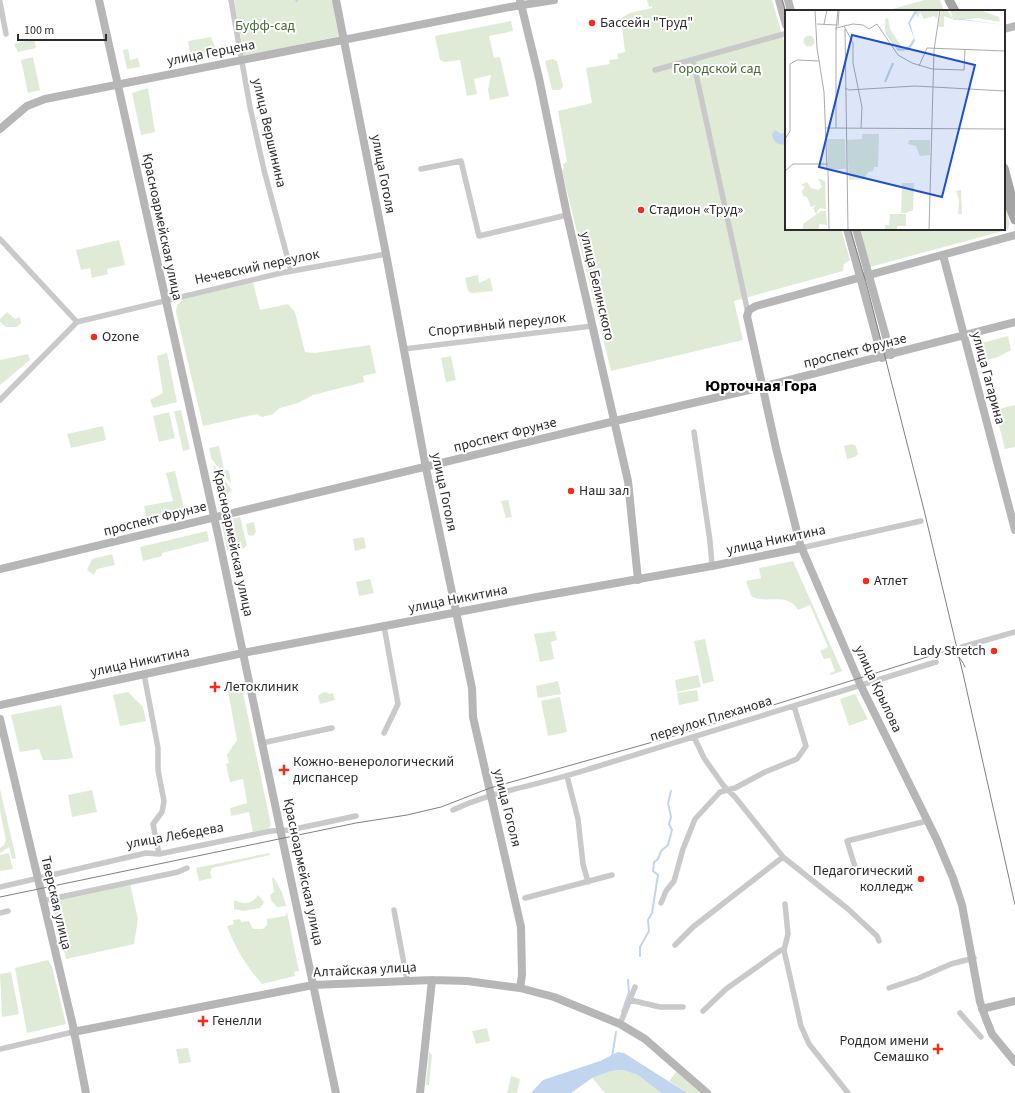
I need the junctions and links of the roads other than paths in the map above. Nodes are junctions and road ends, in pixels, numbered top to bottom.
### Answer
1 (99, 0) edge
2 (231, 0) edge
3 (336, 0) edge
4 (554, 0) edge
5 (779, 0) edge
6 (788, 0) edge
7 (946, 0) edge
8 (950, 0) edge
9 (0, 2) edge
10 (521, 3) edge
11 (792, 10) edge
12 (949, 10) edge
13 (955, 10) edge
14 (785, 21) edge
15 (1015, 26) edge
16 (1005, 29) edge
17 (6, 34) dead end
18 (784, 34) dead end
19 (344, 40) junction
20 (692, 60) junction
21 (241, 61) junction
22 (655, 70) dead end
23 (118, 84) junction
24 (0, 129) edge
25 (421, 169) dead end
26 (1005, 172) edge
27 (1005, 195) edge
28 (1015, 209) edge
29 (568, 215) junction
30 (1015, 220) edge
31 (848, 230) edge
32 (856, 230) edge
33 (1015, 235) edge
34 (0, 239) edge
35 (386, 254) junction
36 (943, 255) junction
37 (291, 271) junction
38 (866, 276) junction
39 (165, 301) junction
40 (748, 313) junction
41 (78, 322) junction
42 (1015, 322) edge
43 (592, 326) junction
44 (964, 336) junction
45 (404, 349) junction
46 (891, 355) junction
47 (882, 358) junction
48 (762, 387) junction
49 (0, 400) edge
50 (614, 421) junction
51 (694, 432) dead end
52 (426, 468) junction
53 (214, 518) junction
54 (921, 521) dead end
55 (1015, 530) edge
56 (801, 548) junction
57 (712, 566) junction
58 (0, 569) edge
59 (638, 580) junction
60 (456, 613) junction
61 (384, 626) junction
62 (1015, 632) edge
63 (962, 646) dead end
64 (243, 653) junction
65 (936, 662) dead end
66 (144, 674) junction
67 (861, 686) junction
68 (0, 705) edge
69 (794, 706) junction
70 (0, 720) edge
71 (332, 728) dead end
72 (384, 733) dead end
73 (694, 736) junction
74 (262, 743) junction
75 (567, 776) junction
76 (727, 789) junction
77 (491, 795) junction
78 (453, 810) dead end
79 (356, 816) dead end
80 (927, 820) junction
81 (280, 831) junction
82 (159, 854) junction
83 (783, 857) junction
84 (187, 868) dead end
85 (857, 873) dead end
86 (612, 875) dead end
87 (36, 877) junction
88 (588, 882) junction
89 (0, 887) edge
90 (525, 898) dead end
91 (42, 901) junction
92 (661, 903) dead end
93 (785, 904) dead end
94 (394, 910) dead end
95 (8, 911) dead end
96 (0, 913) edge
97 (879, 941) dead end
98 (674, 945) dead end
99 (784, 950) junction
100 (974, 958) junction
101 (407, 980) junction
102 (432, 980) junction
103 (313, 985) junction
104 (635, 987) dead end
105 (520, 988) junction
106 (889, 988) dead end
107 (630, 1000) junction
108 (1015, 1001) edge
109 (683, 1007) dead end
110 (982, 1009) junction
111 (703, 1011) dead end
112 (960, 1012) dead end
113 (620, 1024) junction
114 (73, 1032) junction
115 (981, 1037) dead end
116 (0, 1049) edge
117 (1015, 1062) edge
118 (86, 1093) edge
119 (336, 1093) edge
120 (420, 1093) edge
121 (707, 1093) edge
122 (848, 1093) edge

1 - 23 street, Красноармейская улица
2 - 21 street, улица Вершинина
3 - 19 street, улица Гоголя
4 - 10 street, улица Герцена
5 - 14 street
6 - 11 street
7 - 12 main road
8 - 13 main road
9 - 17 street
10 - 19 street, улица Герцена
10 - 29 street, улица Белинского
15 - 16 street
18 - 20 street
19 - 21 street, улица Герцена
19 - 35 street, улица Гоголя
20 - 22 street
20 - 40 street
21 - 23 street, улица Герцена
21 - 37 street, улица Вершинина
23 - 24 street, улица Герцена
23 - 39 street, Красноармейская улица
25 - 29 street
26 - 28 main road
27 - 30 main road
29 - 43 street, улица Белинского
31 - 38 street
32 - 38 street
33 - 36 street
34 - 41 street
35 - 37 street, Нечевский переулок
35 - 45 street, улица Гоголя
36 - 38 street
36 - 44 street, улица Гагарина
37 - 39 street, Нечевский переулок
38 - 40 street
38 - 46 street
38 - 47 street
39 - 41 street, Нечевский переулок
39 - 53 street, Красноармейская улица
40 - 48 street, улица Крылова
41 - 49 street
42 - 44 street, проспект Фрунзе
43 - 45 street, Спортивный переулок
43 - 50 street, улица Белинского
44 - 46 street, проспект Фрунзе
44 - 55 street, улица Гагарина
45 - 52 street, улица Гоголя
46 - 47 street, проспект Фрунзе
47 - 48 street, проспект Фрунзе
48 - 50 street, проспект Фрунзе
48 - 56 street, улица Крылова
50 - 52 street, проспект Фрунзе
50 - 59 street, улица Белинского
51 - 57 street
52 - 53 street, проспект Фрунзе
52 - 60 street, улица Гоголя
53 - 58 street, проспект Фрунзе
53 - 64 street, Красноармейская улица
54 - 56 street, улица Никитина
56 - 57 street, улица Никитина
56 - 67 street, улица Крылова
57 - 59 street, улица Никитина
59 - 60 street, улица Никитина
60 - 61 street, улица Никитина
60 - 77 street, улица Гоголя
61 - 64 street, улица Никитина
61 - 72 street
62 - 63 street
64 - 66 street, улица Никитина
64 - 74 street, Красноармейская улица
65 - 67 street, переулок Плеханова
66 - 68 street, улица Никитина
66 - 82 street
67 - 69 street, переулок Плеханова
67 - 80 street, улица Крылова
69 - 73 street, переулок Плеханова
69 - 76 street
70 - 87 street, Тверская улица
71 - 74 street
73 - 75 street, переулок Плеханова
73 - 76 street
74 - 81 street, Красноармейская улица
75 - 77 street, переулок Плеханова
75 - 88 street
76 - 83 street
76 - 92 street
77 - 78 street
77 - 105 street, улица Гоголя
79 - 81 street, улица Лебедева
80 - 85 street
80 - 100 street, улица Крылова
81 - 82 street, улица Лебедева
81 - 103 street, Красноармейская улица
82 - 87 street, улица Лебедева
83 - 97 street
83 - 98 street
84 - 91 street
86 - 88 street
87 - 89 street, улица Лебедева
87 - 91 street, Тверская улица
88 - 90 street
91 - 114 street, Тверская улица
93 - 99 street
94 - 101 street
95 - 96 street
99 - 111 street
99 - 122 street
100 - 106 street
100 - 110 street, улица Крылова
101 - 102 street, Алтайская улица
101 - 103 street, Алтайская улица
102 - 105 street, Алтайская улица
102 - 120 street
103 - 114 street, Алтайская улица
103 - 119 street, Красноармейская улица
104 - 107 street
105 - 113 street, Алтайская улица
107 - 109 street
107 - 113 street
108 - 110 street
110 - 117 street, улица Крылова
112 - 115 street
113 - 121 street, Алтайская улица
114 - 116 street, Алтайская улица
114 - 118 street, Тверская улица

